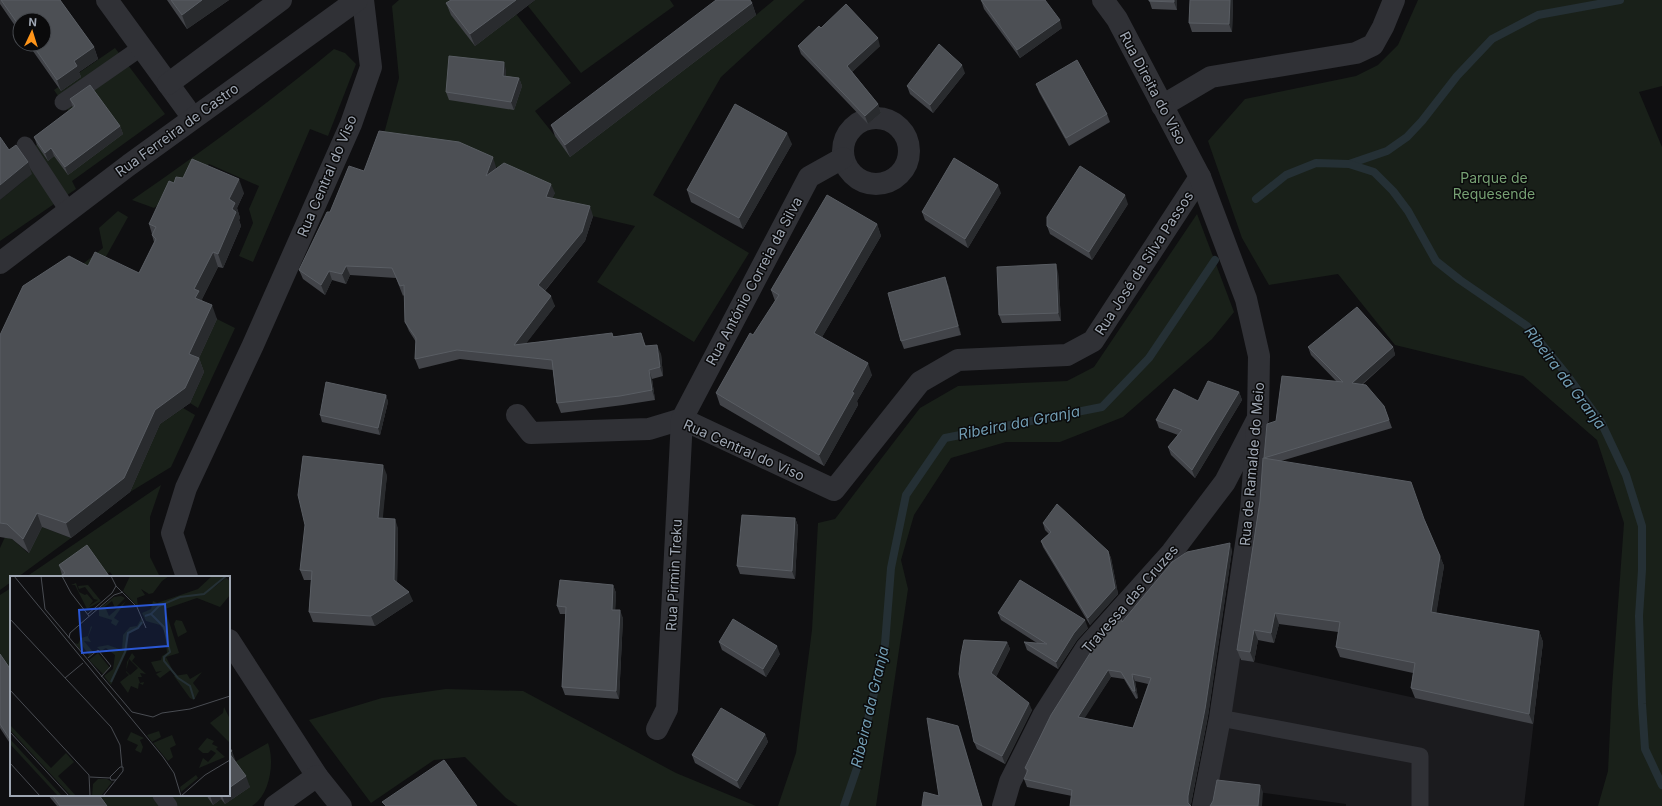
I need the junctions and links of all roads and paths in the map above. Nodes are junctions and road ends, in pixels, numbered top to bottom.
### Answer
1 (107, 0) edge
2 (281, 0) edge
3 (357, 0) edge
4 (363, 0) edge
5 (1103, 0) edge
6 (1394, 0) edge
7 (142, 48) junction
8 (168, 84) junction
9 (63, 102) dead end
10 (1162, 106) junction
11 (193, 118) junction
12 (25, 145) dead end
13 (843, 158) dead end
14 (1200, 177) junction
15 (69, 212) junction
16 (0, 263) edge
17 (517, 415) dead end
18 (1258, 418) junction
19 (682, 419) junction
20 (834, 490) joint
21 (187, 576) edge
22 (230, 642) edge
23 (1220, 718) junction
24 (657, 729) dead end
25 (317, 776) junction
26 (162, 796) edge
27 (169, 806) edge
28 (275, 806) edge
29 (341, 806) edge
30 (1003, 806) edge
31 (1203, 806) edge
32 (1420, 806) edge

1 - 7 street
2 - 8 street
3 - 11 street, Rua Ferreira de Castro
4 - 21 street, Rua Central do Viso
5 - 10 street, Rua Direita do Viso
6 - 10 street
7 - 8 street
7 - 9 lane
8 - 11 street
10 - 14 street, Rua Direita do Viso
11 - 15 street, Rua Ferreira de Castro
12 - 15 lane
13 - 19 street, Rua António Correia da Silva
14 - 18 street, Rua de Ramalde do Meio
14 - 20 street, Rua José da Silva Passos
15 - 16 street, Rua Ferreira de Castro
17 - 19 street, Rua Central do Viso
18 - 23 street, Rua de Ramalde do Meio
18 - 30 street, Travessa das Cruzes
19 - 20 street, Rua Central do Viso
19 - 24 street, Rua Pirmin Treku
22 - 25 street
23 - 31 street, Rua de Ramalde do Meio
23 - 32 lane
25 - 28 street
25 - 29 street
26 - 27 lane

